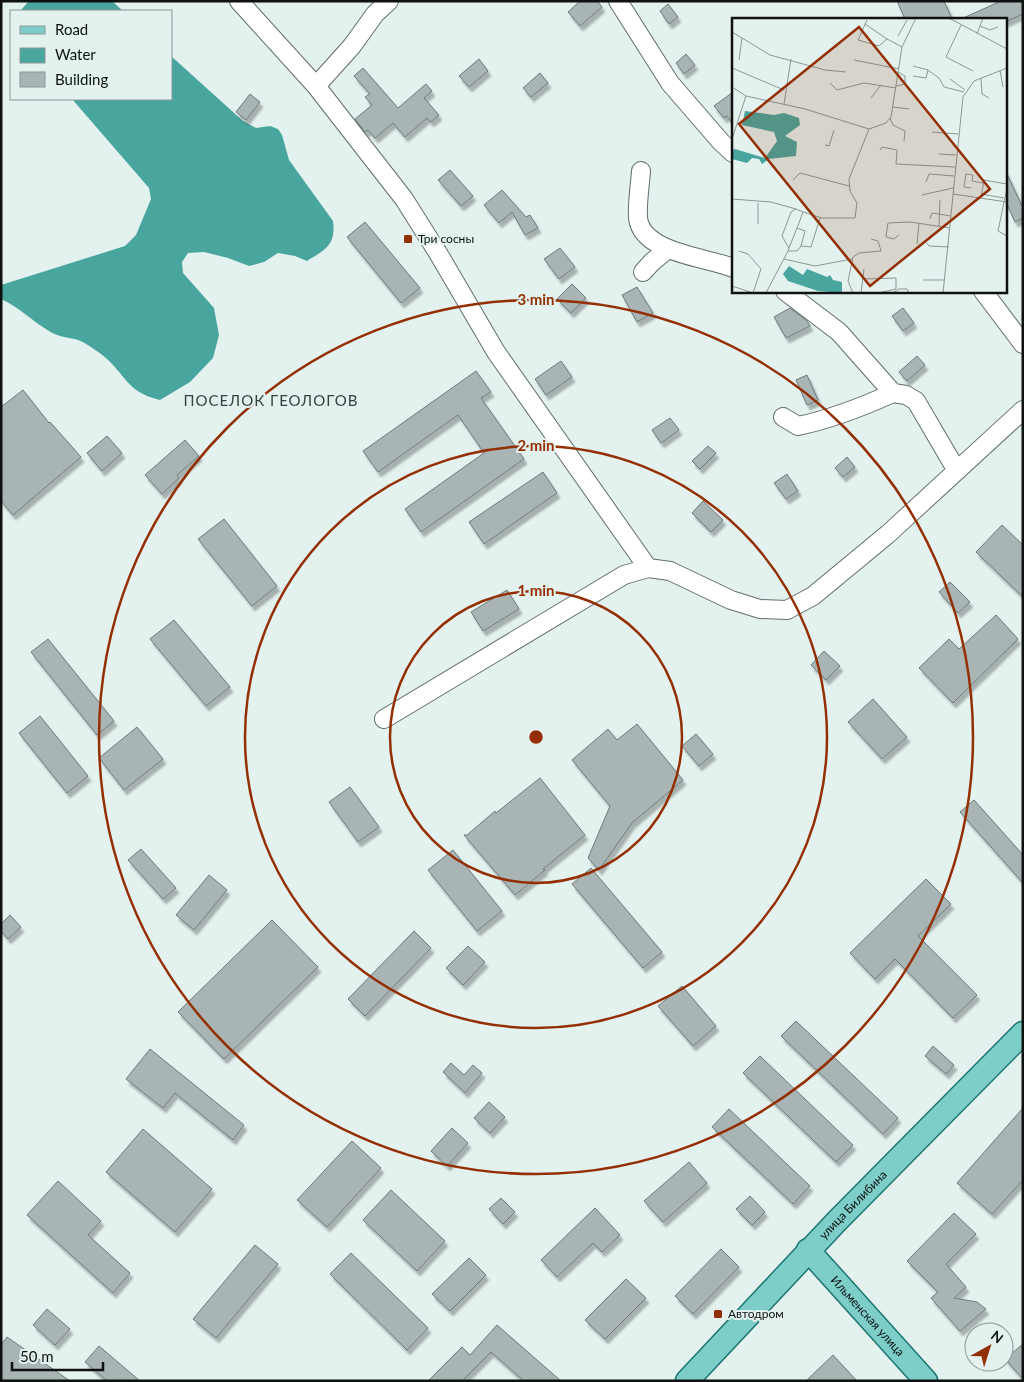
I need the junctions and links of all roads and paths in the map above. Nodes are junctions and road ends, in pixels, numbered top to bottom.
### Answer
1 (239, 1) edge
2 (389, 1) edge
3 (618, 1) edge
4 (372, 8) edge
5 (316, 86) junction
6 (732, 152) edge
7 (640, 171) dead end
8 (668, 249) junction
9 (732, 268) edge
10 (643, 272) dead end
11 (786, 292) edge
12 (984, 292) edge
13 (1023, 344) edge
14 (893, 393) junction
15 (1023, 410) edge
16 (784, 417) dead end
17 (957, 471) junction
18 (648, 568) junction
19 (384, 719) dead end
20 (1023, 1033) edge
21 (837, 1221) junction
22 (808, 1250) junction
23 (779, 1281) junction
24 (837, 1282) junction
25 (687, 1381) edge
26 (926, 1381) edge

1 - 5 street
2 - 4 street
3 - 6 street
4 - 5 street
5 - 18 street
7 - 8 street
8 - 9 street
8 - 10 street
11 - 14 street
12 - 13 street
14 - 16 street
14 - 17 street
15 - 17 street
17 - 18 street
18 - 19 street
20 - 21 main road, улица Билибина
21 - 22 main road, улица Билибина
21 - 24 main road
22 - 23 main road, улица Билибина
22 - 24 main road, Ильменская улица
23 - 24 main road
23 - 25 main road, улица Билибина
24 - 26 main road, Ильменская улица

